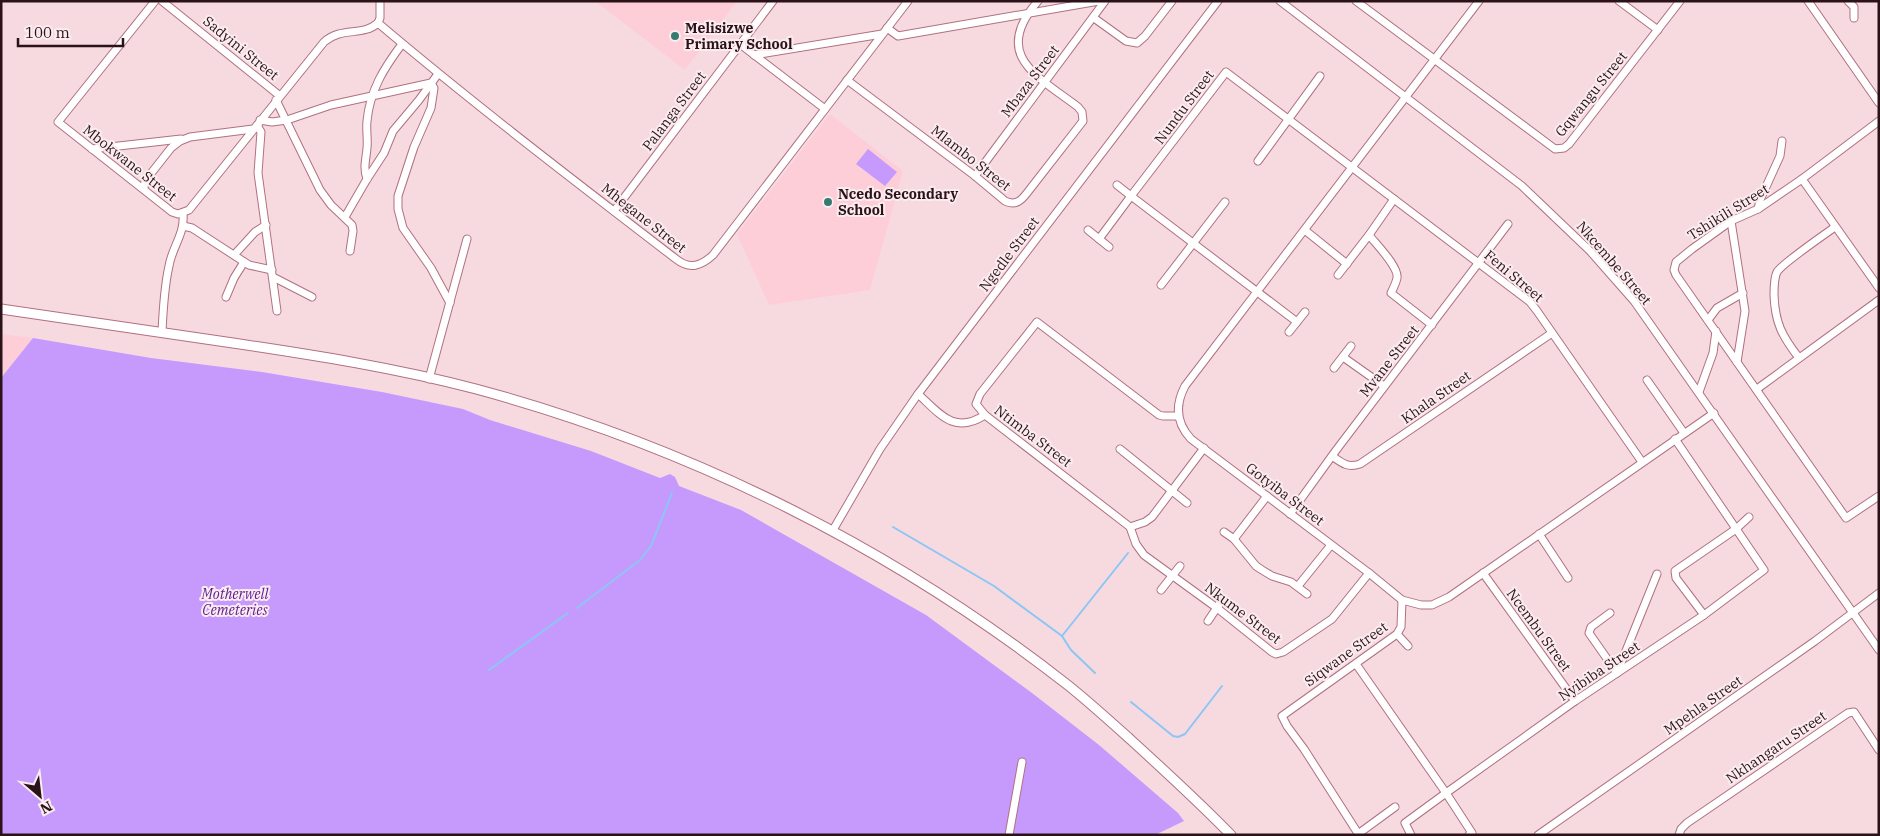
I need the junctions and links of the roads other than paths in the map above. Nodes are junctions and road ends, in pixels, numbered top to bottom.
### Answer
1 (155, 1) edge
2 (162, 1) edge
3 (380, 1) edge
4 (773, 1) edge
5 (908, 1) edge
6 (1038, 1) edge
7 (1100, 1) edge
8 (1104, 1) edge
9 (1172, 1) edge
10 (1218, 1) edge
11 (1280, 1) edge
12 (1356, 1) edge
13 (1479, 1) edge
14 (1618, 1) edge
15 (1680, 1) edge
16 (1808, 1) edge
17 (1848, 1) edge
18 (1027, 14) junction
19 (1094, 18) junction
20 (1854, 18) dead end
21 (378, 23) junction
22 (1658, 30) junction
23 (884, 31) junction
24 (402, 44) junction
25 (740, 44) junction
26 (754, 55) junction
27 (1434, 59) junction
28 (438, 74) junction
29 (1320, 76) dead end
30 (847, 80) junction
31 (1045, 82) junction
32 (431, 83) junction
33 (371, 96) junction
34 (278, 98) junction
35 (1405, 98) junction
36 (1879, 103) edge
37 (825, 109) junction
38 (1290, 118) junction
39 (287, 120) junction
40 (1879, 121) edge
41 (257, 125) junction
42 (184, 139) junction
43 (1782, 141) dead end
44 (92, 149) junction
45 (1258, 161) dead end
46 (1354, 167) junction
47 (975, 176) junction
48 (367, 179) junction
49 (1802, 179) junction
50 (1117, 185) dead end
51 (144, 188) junction
52 (1131, 196) junction
53 (1394, 199) junction
54 (1224, 202) dead end
55 (1758, 209) junction
56 (614, 211) junction
57 (183, 214) junction
58 (345, 217) junction
59 (1731, 221) junction
60 (1508, 224) dead end
61 (266, 225) junction
62 (183, 226) junction
63 (1835, 227) junction
64 (1088, 230) dead end
65 (1306, 231) junction
66 (1369, 236) junction
67 (467, 239) dead end
68 (1099, 239) junction
69 (1194, 244) junction
70 (1109, 246) dead end
71 (350, 251) dead end
72 (234, 255) junction
73 (244, 262) junction
74 (1479, 263) junction
75 (1348, 264) junction
76 (272, 274) junction
77 (1338, 275) dead end
78 (1161, 285) dead end
79 (1879, 288) edge
80 (1258, 292) junction
81 (1743, 293) junction
82 (226, 296) dead end
83 (312, 297) dead end
84 (1879, 300) edge
85 (450, 303) junction
86 (1, 309) edge
87 (277, 311) dead end
88 (1305, 312) dead end
89 (1708, 320) junction
90 (1297, 322) junction
91 (1432, 325) junction
92 (1716, 331) junction
93 (162, 332) junction
94 (1289, 332) dead end
95 (1552, 333) junction
96 (1351, 346) dead end
97 (1343, 357) junction
98 (1799, 358) junction
99 (1737, 362) junction
100 (1334, 368) dead end
101 (429, 379) junction
102 (1648, 380) dead end
103 (1384, 386) junction
104 (1756, 390) junction
105 (1699, 392) junction
106 (918, 394) junction
107 (1714, 413) junction
108 (985, 415) junction
109 (1178, 416) junction
110 (1684, 433) junction
111 (1675, 439) junction
112 (1204, 448) junction
113 (1120, 449) dead end
114 (1332, 456) junction
115 (1642, 462) junction
116 (1172, 490) junction
117 (1267, 496) junction
118 (1879, 496) edge
119 (1186, 503) dead end
120 (1290, 514) junction
121 (1749, 517) dead end
122 (1130, 527) junction
123 (1736, 529) junction
124 (833, 530) junction
125 (1224, 532) dead end
126 (1539, 534) junction
127 (1234, 539) junction
128 (1330, 544) junction
129 (1180, 566) dead end
130 (1368, 573) junction
131 (1483, 573) junction
132 (1657, 574) dead end
133 (1173, 576) junction
134 (1568, 578) dead end
135 (1298, 586) junction
136 (1160, 590) dead end
137 (1879, 593) edge
138 (1307, 594) dead end
139 (1222, 600) dead end
140 (1402, 600) junction
141 (1217, 608) junction
142 (1610, 613) dead end
143 (1854, 613) junction
144 (1704, 615) junction
145 (1208, 621) dead end
146 (1397, 634) junction
147 (1408, 646) dead end
148 (1879, 650) edge
149 (1356, 664) junction
150 (1617, 673) junction
151 (1575, 701) junction
152 (1879, 750) edge
153 (1022, 762) dead end
154 (1446, 793) junction
155 (1395, 807) dead end
156 (1358, 834) edge
157 (1009, 835) edge
158 (1231, 835) edge
159 (1411, 835) edge
160 (1470, 835) edge
161 (1538, 835) edge
162 (1679, 835) edge

1 - 44 street, Mbokwane Street
2 - 34 street, Sadyini Street
3 - 21 street
4 - 25 street, Palanga Street
5 - 23 street, Mhegane Street
6 - 18 street, Mlambo Street
7 - 18 street
8 - 19 street, Mbaza Street
9 - 19 street
10 - 106 street, Ngedle Street
11 - 35 street, Nkcembe Street
12 - 27 street
13 - 27 street
14 - 22 street
15 - 22 street, Gqwangu Street
16 - 36 street
17 - 20 street
18 - 23 street
18 - 31 street, Mlambo Street
19 - 31 street, Mbaza Street
21 - 24 street, Mhegane Street
21 - 34 street, Mbokwane Street
22 - 27 street, Gqwangu Street
23 - 26 street
23 - 30 street, Mhegane Street
24 - 28 street, Mhegane Street
24 - 33 street
25 - 26 street
25 - 56 street, Palanga Street
26 - 37 street
27 - 35 street
28 - 32 street
28 - 56 street, Mhegane Street
29 - 38 street
30 - 37 street, Mhegane Street
30 - 47 street, Mlambo Street
31 - 47 street, Mbaza Street
31 - 47 street, Mlambo Street
32 - 33 street
32 - 48 street
32 - 85 street
33 - 39 street
33 - 48 street
34 - 39 street
34 - 41 street, Mbokwane Street
35 - 46 street
35 - 105 street, Nkcembe Street
37 - 56 street, Mhegane Street
38 - 45 street
38 - 46 street, Nundu Street
38 - 52 street, Nundu Street
39 - 41 street
39 - 58 street
40 - 49 street, Tshikili Street
41 - 42 street
41 - 57 street, Mbokwane Street
41 - 61 street
42 - 44 street
42 - 51 street
43 - 55 street
44 - 51 street, Mbokwane Street
46 - 53 street, Feni Street
46 - 65 street
48 - 58 street
49 - 55 street, Tshikili Street
49 - 63 street
50 - 52 street
51 - 57 street, Mbokwane Street
52 - 68 street, Nundu Street
52 - 69 street
53 - 66 street
53 - 74 street, Feni Street
54 - 69 street
55 - 59 street, Tshikili Street
57 - 62 street
58 - 71 street
59 - 81 street
59 - 89 street, Tshikili Street
60 - 74 street, Mvane Street
61 - 72 street
61 - 76 street
62 - 72 street
62 - 93 street
63 - 79 street
63 - 98 street
64 - 68 street
65 - 75 street
65 - 80 street
66 - 75 street
66 - 91 street
67 - 85 street
68 - 70 street
69 - 78 street
69 - 80 street
72 - 73 street
73 - 76 street
73 - 82 street
74 - 91 street, Mvane Street
74 - 95 street, Feni Street
75 - 77 street
76 - 83 street
76 - 87 street
80 - 90 street
80 - 109 street
81 - 89 street
81 - 99 street
84 - 98 street
85 - 101 street
86 - 93 main road
88 - 90 street
89 - 92 street, Tshikili Street
90 - 94 street
91 - 103 street, Mvane Street
92 - 99 street, Tshikili Street
92 - 105 street
93 - 101 main road
95 - 114 street, Khala Street
95 - 115 street, Feni Street
96 - 97 street
97 - 100 street
97 - 103 street
98 - 104 street
99 - 104 street, Tshikili Street
101 - 124 main road
102 - 110 street
103 - 114 street, Mvane Street
104 - 118 street, Tshikili Street
105 - 107 street, Nkcembe Street
106 - 108 street
106 - 124 street, Ngedle Street
107 - 110 street, Gotyiba Street
107 - 143 street, Nkcembe Street
108 - 109 street, Ntimba Street
108 - 122 street, Ntimba Street
109 - 112 street, Gotyiba Street
110 - 111 street, Gotyiba Street
111 - 115 street, Gotyiba Street
111 - 123 street, Nyibiba Street
112 - 116 street
112 - 117 street, Gotyiba Street
113 - 116 street
114 - 120 street, Mvane Street
115 - 126 street, Gotyiba Street
116 - 119 street
116 - 122 street
117 - 120 street, Gotyiba Street
117 - 127 street
120 - 128 street, Gotyiba Street
121 - 123 street
122 - 133 street, Nkume Street
123 - 144 street, Nyibiba Street
123 - 144 street
124 - 158 main road
125 - 127 street
126 - 131 street, Gotyiba Street
126 - 134 street
127 - 135 street
128 - 130 street, Gotyiba Street
128 - 135 street
129 - 133 street
130 - 140 street, Gotyiba Street
130 - 141 street, Nkume Street
131 - 140 street, Gotyiba Street
131 - 151 street, Ncembu Street
132 - 150 street
133 - 136 street
133 - 141 street, Nkume Street
135 - 138 street
137 - 143 street, Mpehla Street
139 - 141 street
140 - 146 street, Siqwane Street
141 - 145 street
142 - 150 street
143 - 148 street, Nkcembe Street
143 - 161 street, Mpehla Street
144 - 150 street, Nyibiba Street
146 - 147 street
146 - 149 street, Siqwane Street
149 - 154 street
149 - 156 street, Siqwane Street
150 - 151 street, Nyibiba Street
151 - 154 street, Nyibiba Street
152 - 162 street, Nkhangaru Street
153 - 157 street
154 - 159 street, Nyibiba Street
154 - 160 street
155 - 156 street

